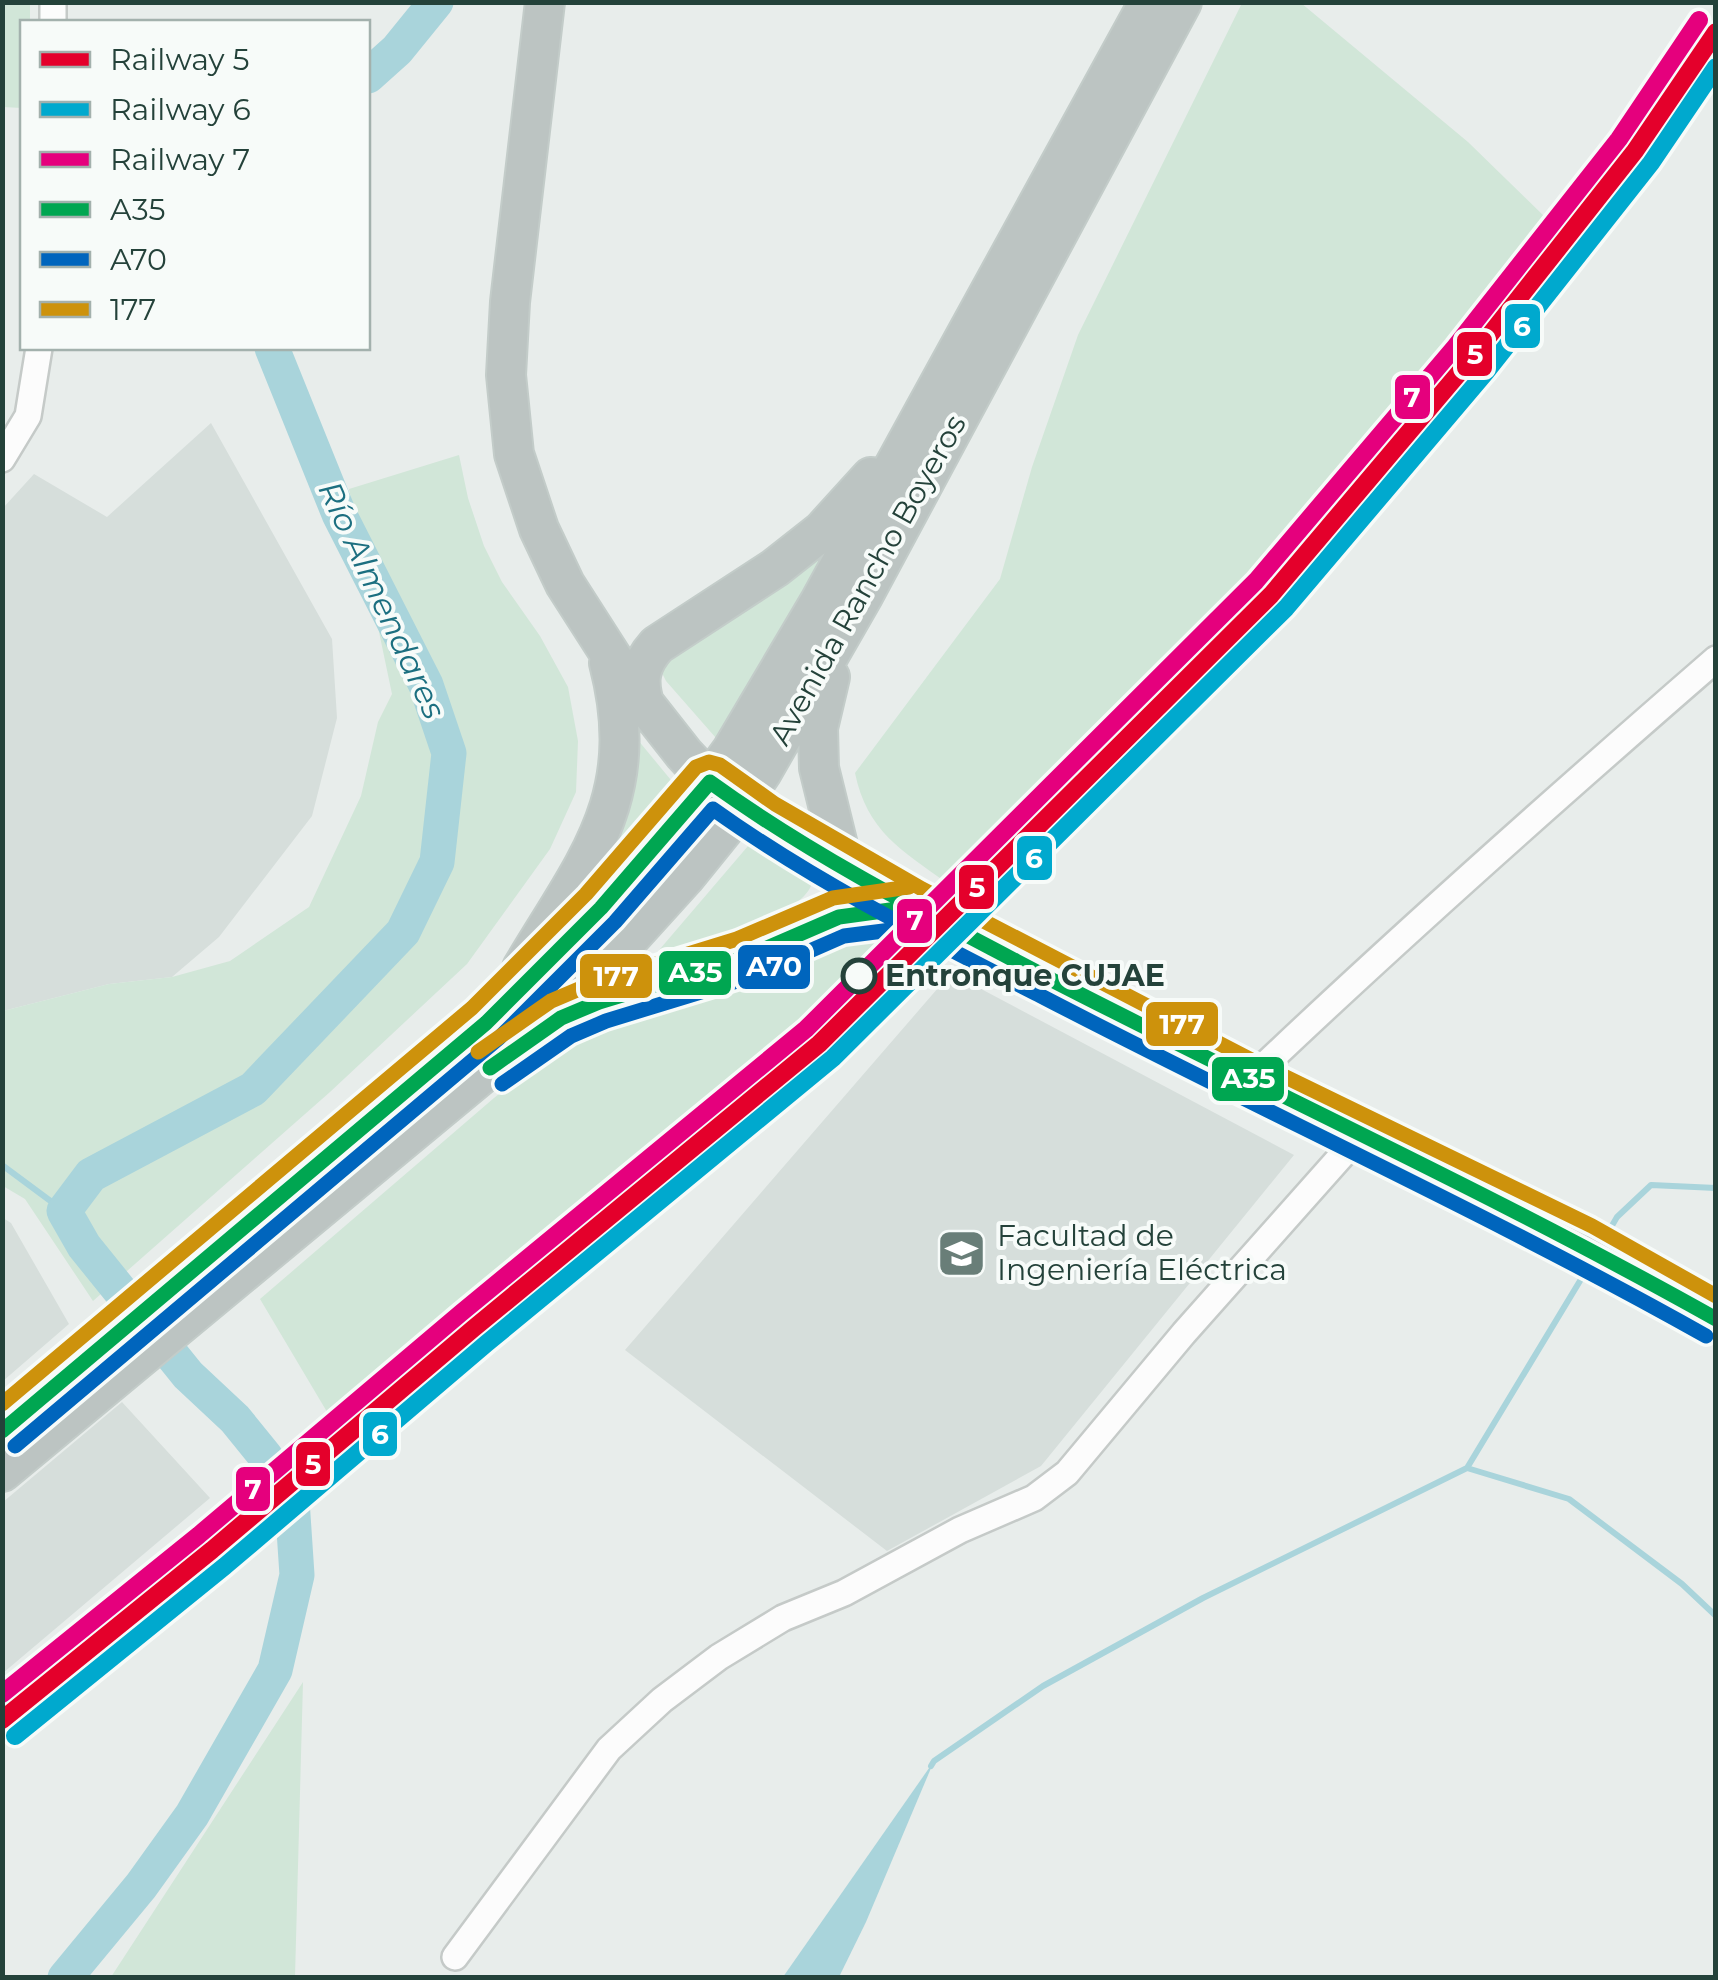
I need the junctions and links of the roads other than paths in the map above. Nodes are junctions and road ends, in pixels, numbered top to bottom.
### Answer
1 (544, 2) edge
2 (1149, 2) edge
3 (1182, 2) edge
4 (39, 350) edge
5 (928, 405) junction
6 (2, 459) edge
7 (863, 596) junction
8 (580, 608) junction
9 (696, 616) junction
10 (606, 651) junction
11 (1716, 659) edge
12 (645, 706) junction
13 (710, 782) junction
14 (740, 805) junction
15 (846, 870) junction
16 (912, 907) junction
17 (820, 925) junction
18 (486, 1023) junction
19 (514, 1049) junction
20 (1248, 1081) junction
21 (1360, 1135) junction
22 (266, 1233) junction
23 (1716, 1318) edge
24 (56, 1406) junction
25 (2, 1431) edge
26 (2, 1472) edge
27 (455, 1957) dead end

1 - 8 highway
2 - 5 highway, Avenida Rancho Boyeros
3 - 7 highway, Avenida Rancho Boyeros
4 - 6 street
5 - 9 highway
5 - 13 highway, Avenida Rancho Boyeros
7 - 14 highway, Avenida Rancho Boyeros
7 - 15 highway
8 - 9 highway
8 - 10 highway
9 - 12 highway
10 - 12 highway
10 - 18 highway
11 - 20 street
12 - 13 highway
13 - 14 highway
13 - 18 highway, Avenida Rancho Boyeros
14 - 15 highway
14 - 19 highway, Avenida Rancho Boyeros
15 - 16 highway
15 - 17 highway
16 - 17 highway
16 - 20 highway
17 - 19 highway
18 - 22 highway, Avenida Rancho Boyeros
19 - 22 highway, Avenida Rancho Boyeros
20 - 21 highway
21 - 23 highway
21 - 27 street
22 - 24 highway, Avenida Rancho Boyeros
24 - 25 highway, Avenida Rancho Boyeros
24 - 26 highway, Avenida Rancho Boyeros

